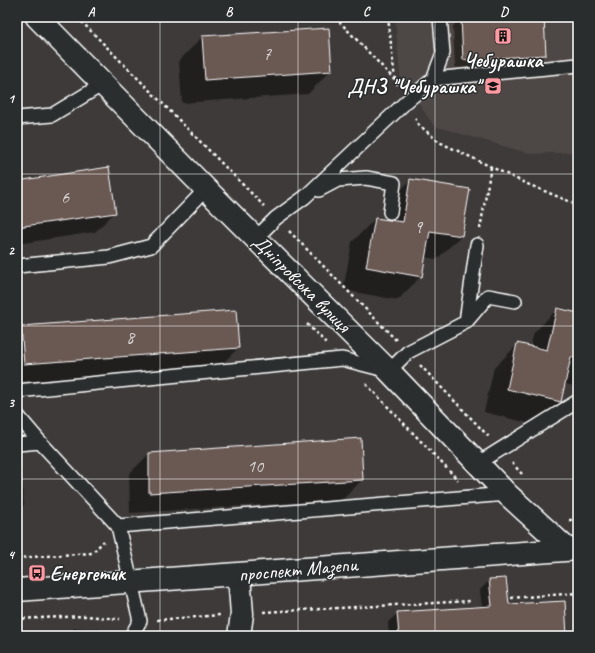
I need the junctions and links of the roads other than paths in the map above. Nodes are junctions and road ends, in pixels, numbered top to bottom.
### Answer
1 (37, 17) edge
2 (440, 17) edge
3 (578, 65) edge
4 (433, 79) junction
5 (103, 84) junction
6 (17, 118) edge
7 (206, 189) junction
8 (305, 197) junction
9 (390, 212) dead end
10 (256, 238) junction
11 (477, 245) road end
12 (17, 266) edge
13 (515, 301) dead end
14 (466, 322) junction
15 (389, 371) junction
16 (17, 391) edge
17 (578, 401) edge
18 (17, 415) edge
19 (40, 442) junction
20 (17, 444) edge
21 (477, 464) junction
22 (507, 494) junction
23 (118, 526) junction
24 (572, 549) edge
25 (239, 574) junction
26 (132, 582) junction
27 (17, 590) edge
28 (131, 636) edge
29 (239, 636) edge

1 - 5 street, Дніпровська вулиця
2 - 4 lane
3 - 4 lane
4 - 8 lane
5 - 6 lane
5 - 7 street, Дніпровська вулиця
7 - 10 street, Дніпровська вулиця
7 - 12 lane
8 - 9 lane
8 - 10 lane
10 - 15 street, Дніпровська вулиця
11 - 14 lane
13 - 14 lane
14 - 15 lane
15 - 16 lane
15 - 21 street, Дніпровська вулиця
17 - 21 lane
18 - 19 lane
19 - 20 lane
19 - 23 lane
21 - 22 street, Дніпровська вулиця
22 - 23 lane
22 - 24 street, Дніпровська вулиця
23 - 26 lane
24 - 25 street, проспект Мазепи
25 - 26 street, проспект Мазепи
25 - 29 street
26 - 27 street, проспект Мазепи
26 - 28 lane

